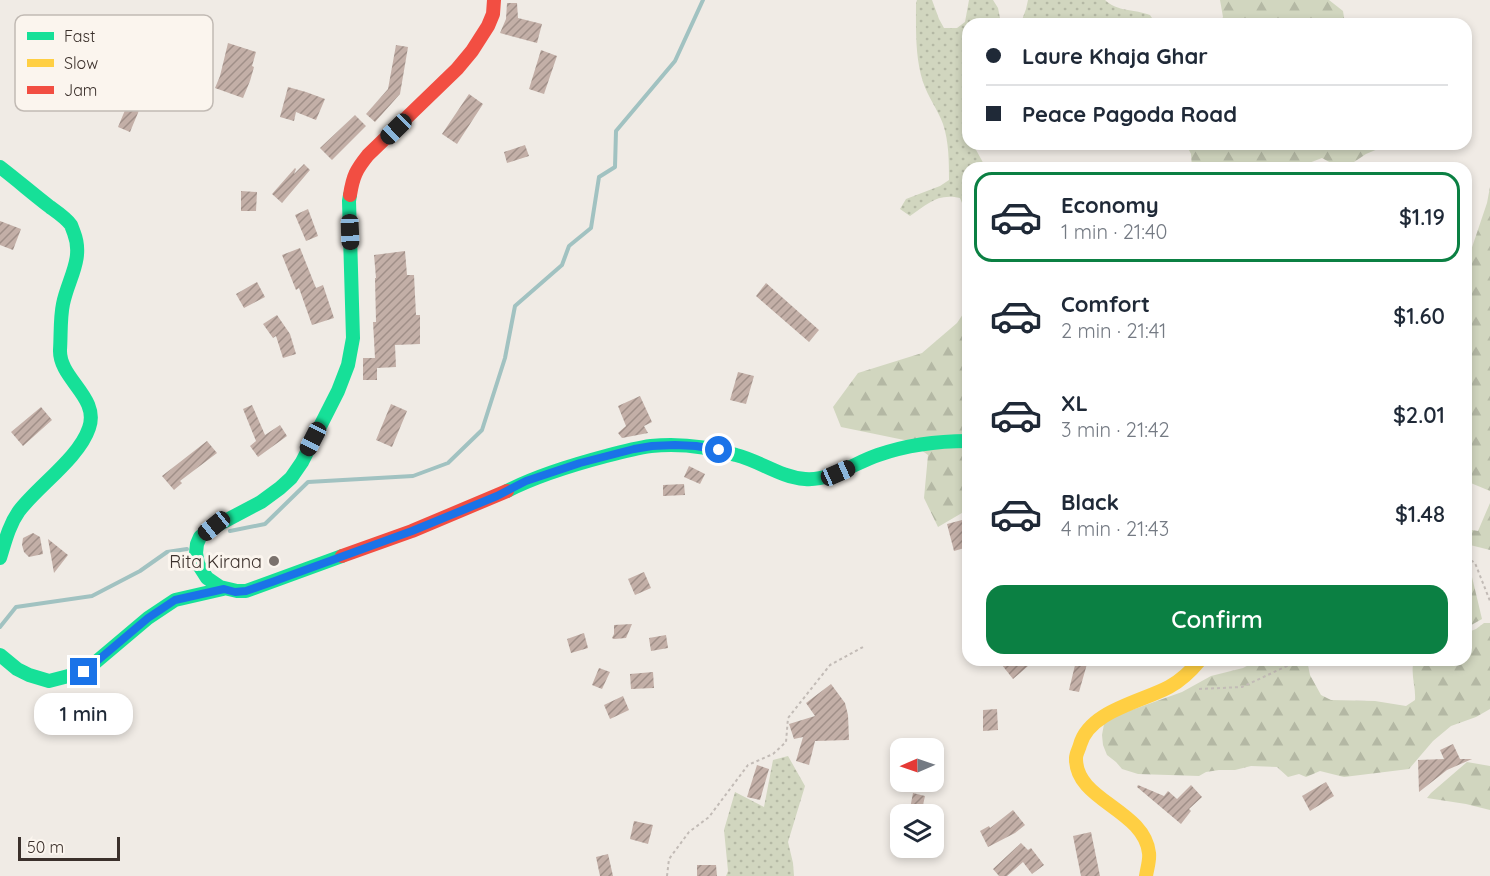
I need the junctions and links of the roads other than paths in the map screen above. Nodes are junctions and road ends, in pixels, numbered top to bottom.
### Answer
1 (494, 0) edge
2 (0, 167) edge
3 (962, 441) edge
4 (0, 558) edge
5 (224, 589) junction
6 (0, 656) edge
7 (1197, 666) edge
8 (1146, 876) edge

1 - 5 main road
2 - 4 main road
3 - 5 main road
5 - 6 main road
7 - 8 main road

